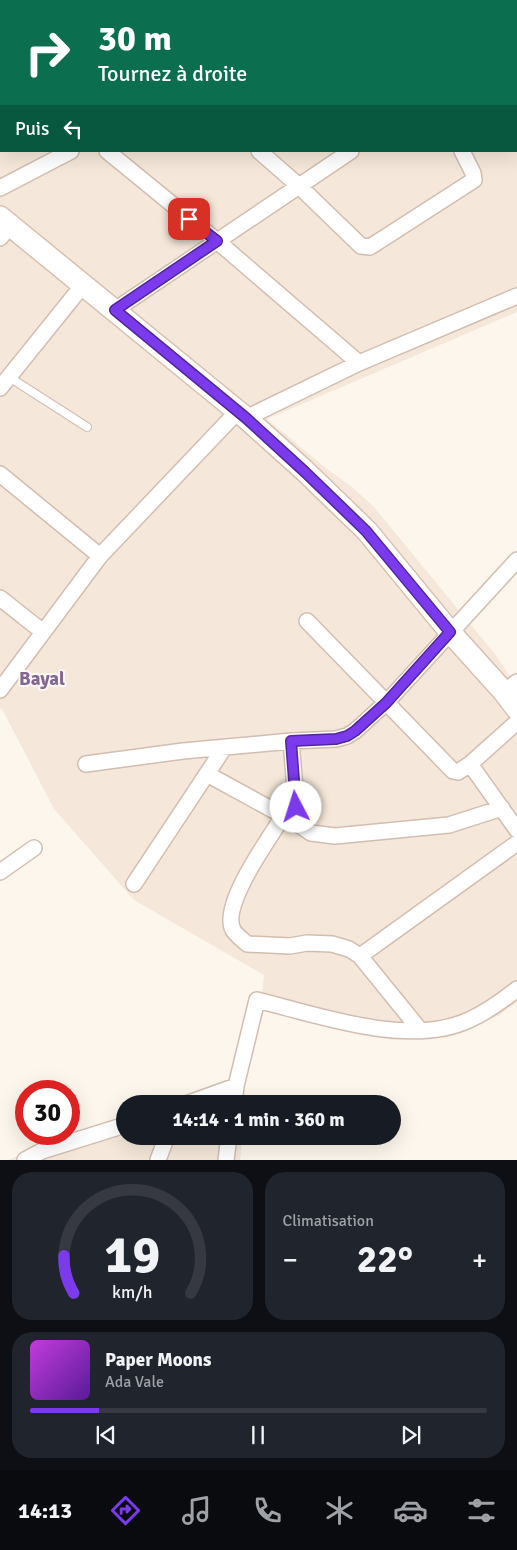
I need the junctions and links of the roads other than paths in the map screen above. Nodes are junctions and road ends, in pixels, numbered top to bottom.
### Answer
1 (69, 152) edge
2 (108, 152) edge
3 (260, 152) edge
4 (350, 152) edge
5 (462, 152) edge
6 (299, 186) junction
7 (0, 188) edge
8 (3, 227) edge
9 (217, 241) junction
10 (83, 285) junction
11 (517, 296) edge
12 (115, 310) junction
13 (359, 363) junction
14 (3, 378) edge
15 (242, 414) junction
16 (88, 427) dead end
17 (0, 474) edge
18 (100, 556) junction
19 (517, 560) edge
20 (0, 598) edge
21 (307, 621) dead end
22 (43, 632) junction
23 (450, 632) junction
24 (510, 687) edge
25 (0, 690) edge
26 (386, 703) junction
27 (517, 709) edge
28 (517, 722) edge
29 (291, 741) junction
30 (224, 748) junction
31 (86, 764) dead end
32 (470, 764) junction
33 (207, 774) junction
34 (502, 808) junction
35 (283, 816) junction
36 (298, 824) junction
37 (517, 830) edge
38 (517, 843) edge
39 (34, 848) dead end
40 (3, 863) edge
41 (134, 884) dead end
42 (360, 956) junction
43 (517, 989) edge
44 (420, 1030) junction
45 (236, 1086) junction
46 (211, 1095) edge
47 (235, 1095) edge
48 (116, 1128) edge
49 (164, 1145) edge
50 (228, 1145) edge
51 (25, 1160) edge
52 (158, 1160) edge
53 (226, 1160) edge

1 - 7 street
2 - 9 street
3 - 6 street
4 - 6 street
5 - 6 street
6 - 9 street
8 - 10 street
9 - 12 street
9 - 13 street
10 - 12 street
10 - 14 street
11 - 13 street
12 - 15 street
13 - 15 street
14 - 16 lane
15 - 18 street
15 - 23 street
17 - 18 street
18 - 22 street
19 - 23 street
20 - 22 street
21 - 26 street
22 - 25 street
23 - 24 street
23 - 26 street
24 - 27 street
26 - 29 street
26 - 32 street
28 - 32 street
29 - 30 street
29 - 36 street
30 - 31 street
30 - 33 street
32 - 34 street
33 - 35 street
33 - 41 street
34 - 36 street
34 - 37 street
35 - 36 street
35 - 42 street
38 - 42 street
39 - 40 street
42 - 44 street
43 - 44 street
44 - 45 street
45 - 46 street
45 - 47 street
48 - 51 street
49 - 52 street
50 - 53 street

